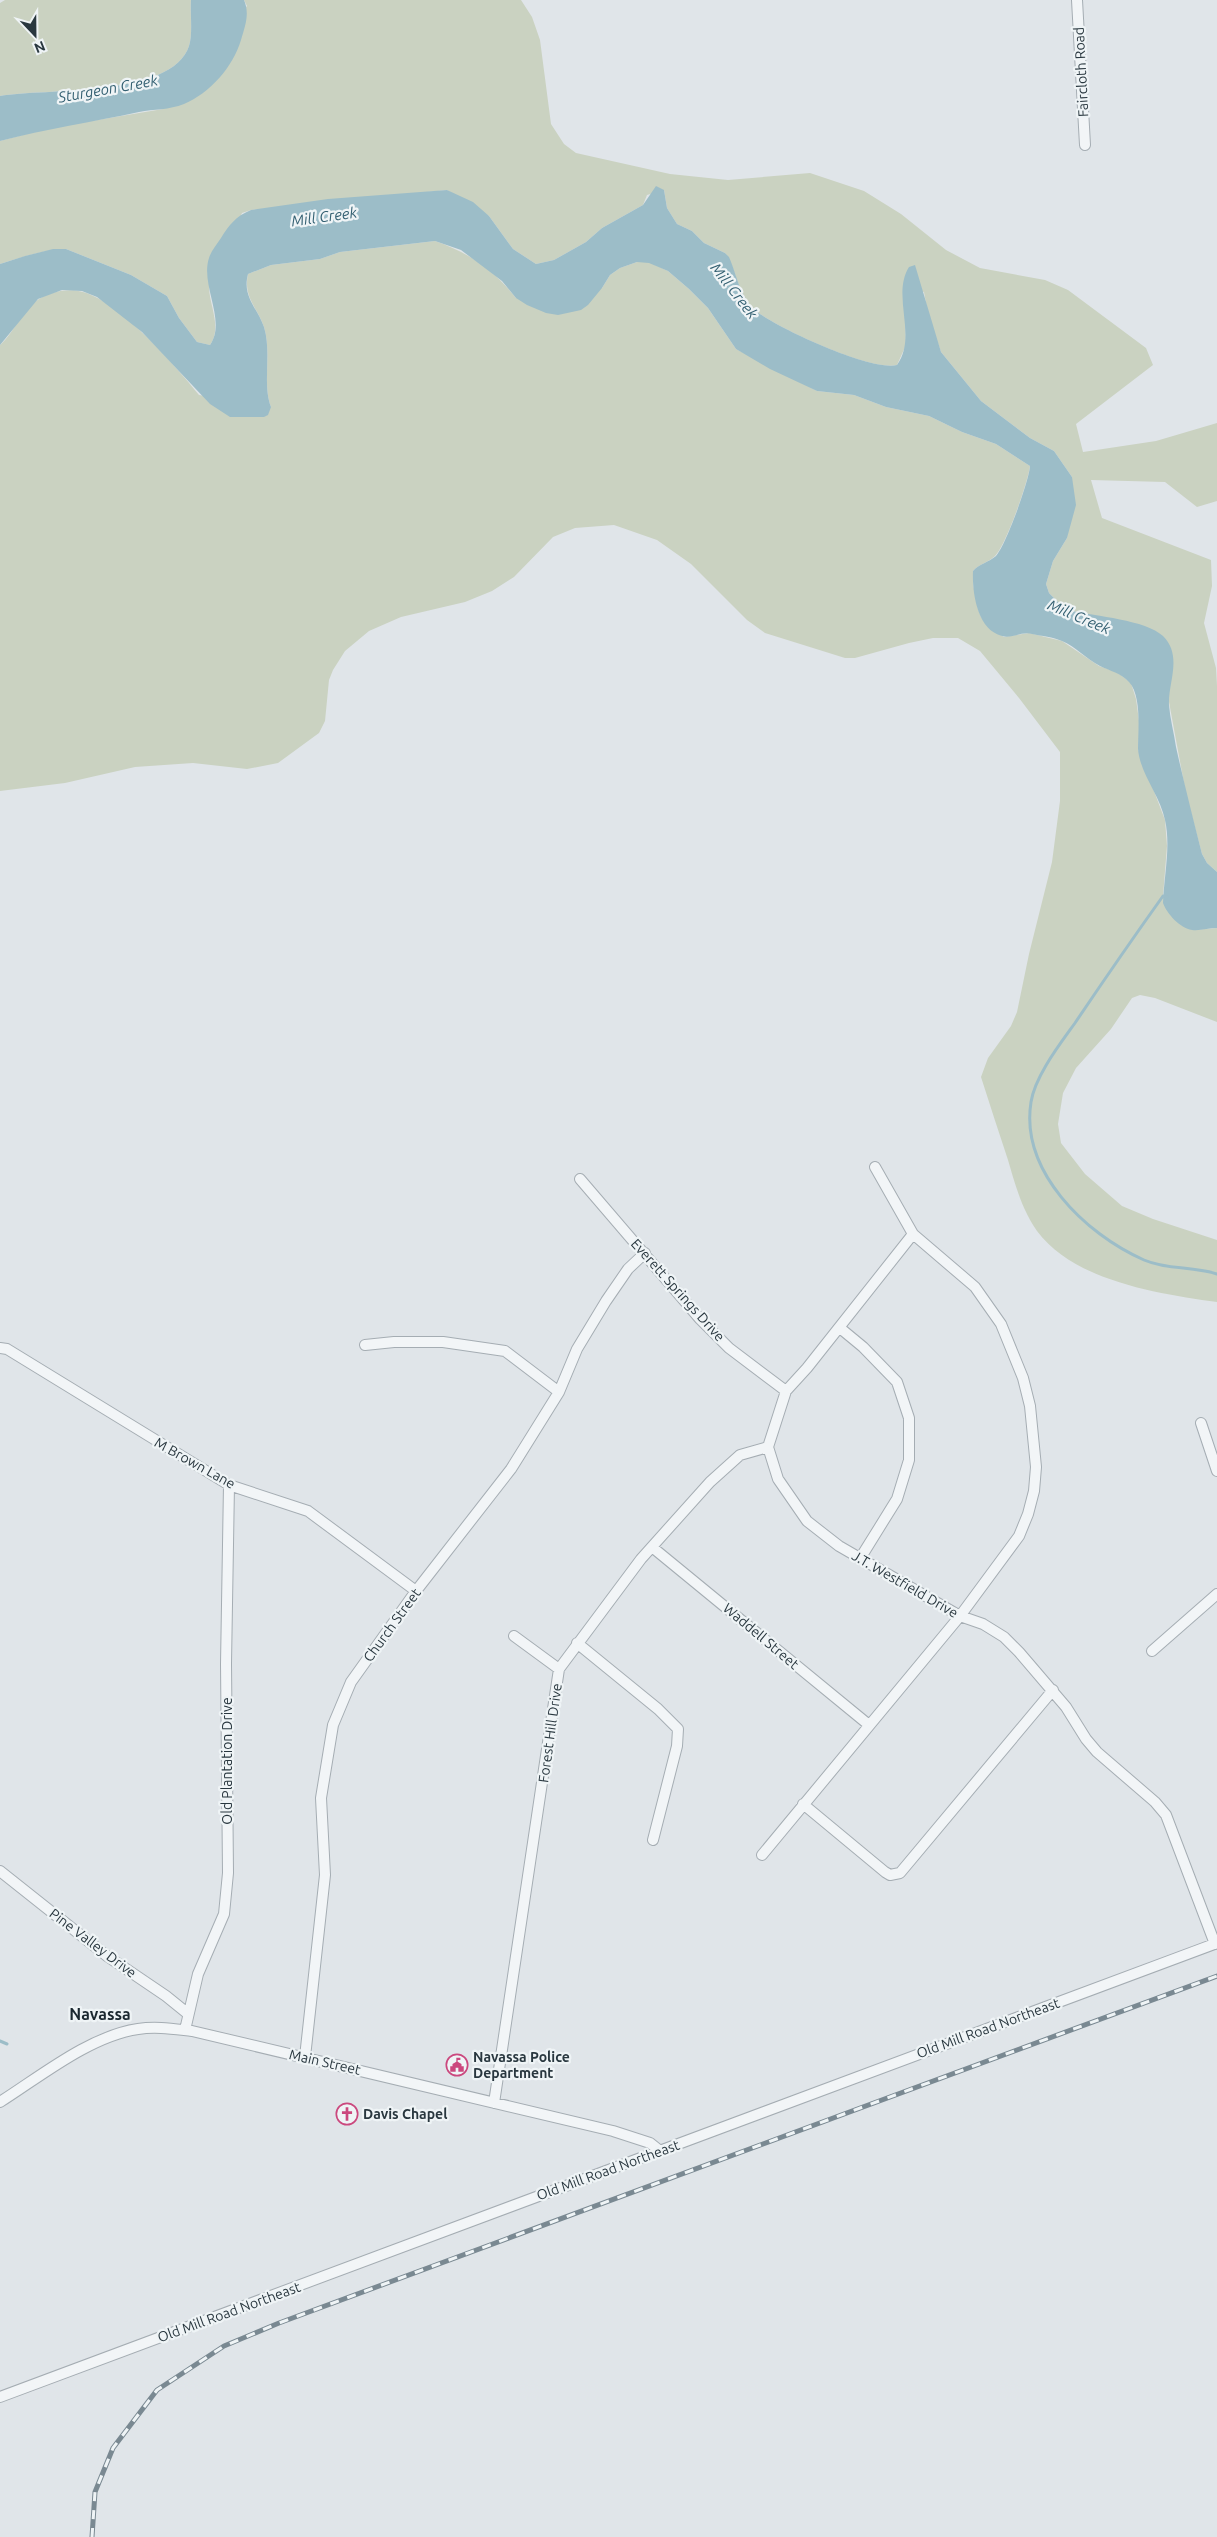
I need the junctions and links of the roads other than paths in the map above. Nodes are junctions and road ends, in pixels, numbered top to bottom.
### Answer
1 (1077, 0) edge
2 (1085, 145) dead end
3 (875, 1167) dead end
4 (580, 1179) dead end
5 (913, 1234) junction
6 (645, 1253) junction
7 (840, 1328) junction
8 (365, 1345) dead end
9 (0, 1348) edge
10 (786, 1391) junction
11 (559, 1392) junction
12 (1201, 1423) dead end
13 (768, 1447) junction
14 (1217, 1471) edge
15 (229, 1485) junction
16 (652, 1547) junction
17 (861, 1557) junction
18 (416, 1591) junction
19 (1217, 1594) edge
20 (960, 1616) junction
21 (514, 1636) dead end
22 (577, 1643) junction
23 (1152, 1650) dead end
24 (559, 1669) junction
25 (1053, 1690) junction
26 (869, 1726) junction
27 (804, 1804) junction
28 (652, 1840) dead end
29 (762, 1855) dead end
30 (0, 1871) edge
31 (1216, 1944) edge
32 (187, 2013) junction
33 (185, 2030) junction
34 (305, 2057) junction
35 (0, 2102) edge
36 (494, 2103) junction
37 (660, 2151) junction
38 (0, 2397) edge

1 - 2 street, Faircloth Road
3 - 5 street
4 - 6 street, Everett Springs Drive
5 - 7 street
5 - 20 street
6 - 10 street, Everett Springs Drive
6 - 11 street, Church Street
7 - 10 street
7 - 17 street
8 - 11 street
9 - 15 street, M Brown Lane
10 - 13 street
11 - 18 street, Church Street
12 - 14 street
13 - 16 street, Forest Hill Drive
13 - 17 street, J.T. Westfield Drive
15 - 18 street, M Brown Lane
15 - 32 street, Old Plantation Drive
16 - 22 street, Forest Hill Drive
16 - 26 street, Waddell Street
17 - 20 street, J.T. Westfield Drive
18 - 34 street, Church Street
19 - 23 street
20 - 25 street, J.T. Westfield Drive
20 - 26 street
21 - 24 street
22 - 24 street, Forest Hill Drive
22 - 28 street
24 - 36 street, Forest Hill Drive
25 - 27 street
25 - 31 street, J.T. Westfield Drive
26 - 27 street
27 - 29 street
30 - 32 street, Pine Valley Drive
31 - 37 street, Old Mill Road Northeast
32 - 33 street, Old Plantation Drive
33 - 34 street, Main Street
33 - 35 street, Main Street
34 - 36 street, Main Street
36 - 37 street, Main Street
37 - 38 street, Old Mill Road Northeast

